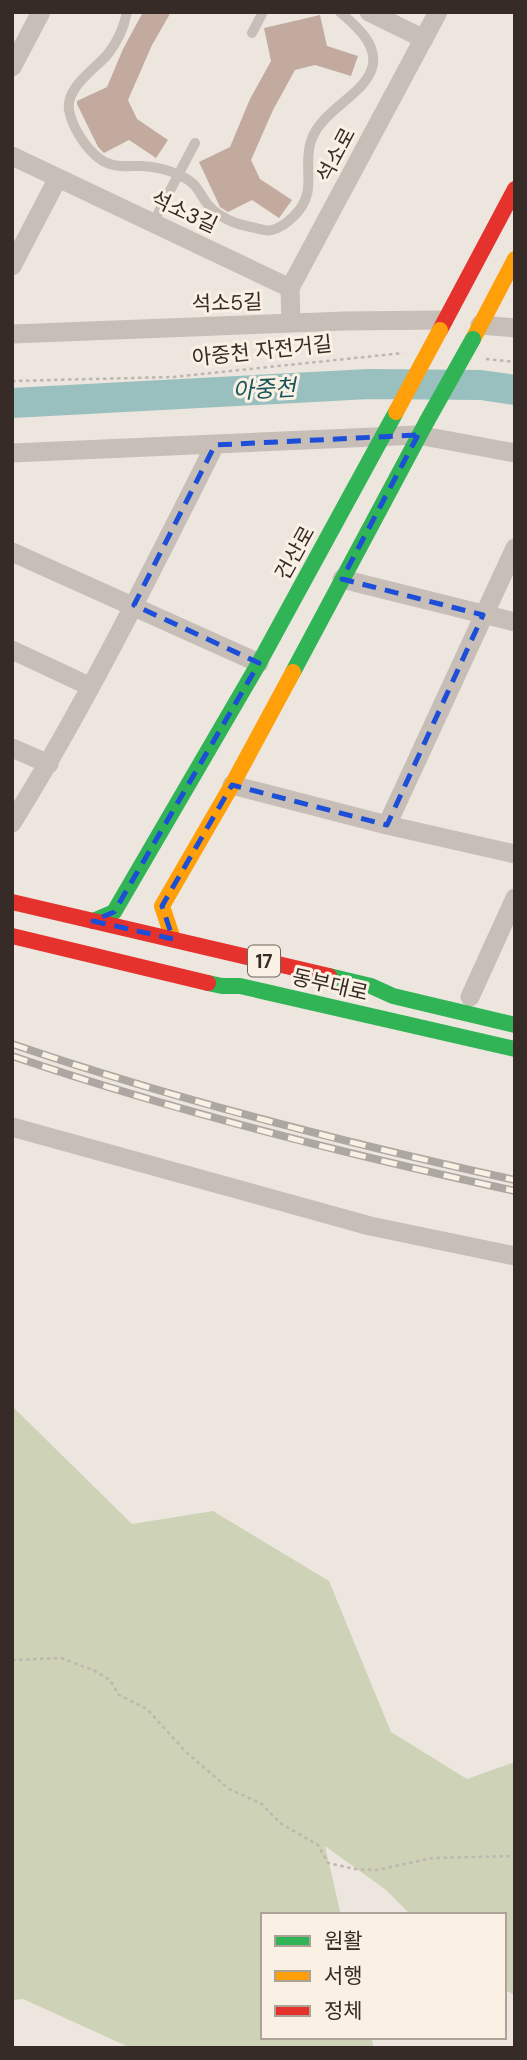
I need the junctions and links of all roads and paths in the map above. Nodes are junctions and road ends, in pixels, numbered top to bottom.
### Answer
1 (41, 12) edge
2 (127, 12) edge
3 (263, 12) edge
4 (340, 12) edge
5 (438, 12) edge
6 (372, 13) edge
7 (252, 33) dead end
8 (424, 39) junction
9 (12, 67) edge
10 (195, 143) dead end
11 (12, 156) edge
12 (179, 174) junction
13 (58, 178) junction
14 (515, 189) edge
15 (153, 223) junction
16 (515, 259) edge
17 (14, 261) edge
18 (290, 288) junction
19 (291, 323) junction
20 (442, 325) junction
21 (515, 328) edge
22 (477, 332) junction
23 (12, 334) edge
24 (405, 353) dead end
25 (476, 359) dead end
26 (515, 362) edge
27 (12, 381) edge
28 (423, 428) junction
29 (382, 437) junction
30 (215, 445) junction
31 (12, 453) edge
32 (515, 453) edge
33 (515, 548) edge
34 (12, 552) edge
35 (342, 579) junction
36 (134, 605) junction
37 (483, 615) junction
38 (515, 622) edge
39 (12, 650) edge
40 (259, 663) junction
41 (89, 687) junction
42 (12, 748) edge
43 (49, 764) junction
44 (232, 785) junction
45 (12, 823) edge
46 (387, 825) junction
47 (515, 854) edge
48 (515, 898) edge
49 (12, 902) edge
50 (93, 921) junction
51 (12, 936) edge
52 (173, 939) junction
53 (222, 986) junction
54 (371, 986) junction
55 (464, 996) joint
56 (515, 1025) edge
57 (515, 1048) edge
58 (515, 1063) edge
59 (12, 1127) edge
60 (515, 1256) edge
61 (12, 1660) edge
62 (515, 1856) edge

1 - 9 street
2 - 12 lane
3 - 7 lane
4 - 12 lane
5 - 8 street, 석소로
6 - 8 street
8 - 18 street, 석소로
10 - 12 lane
11 - 13 street, 석소3길
12 - 15 lane
13 - 15 street, 석소3길
13 - 17 street
14 - 20 street, 건산로
15 - 18 street, 석소3길
16 - 22 street
18 - 19 street, 석소로
19 - 20 street, 석소5길
19 - 23 street, 석소5길
20 - 29 street, 건산로, bridge
21 - 22 street
22 - 28 street, bridge
24 - 27 path, 아중천 자전거길
25 - 26 path
28 - 29 street
28 - 32 street
28 - 35 street
29 - 30 street
29 - 40 street, 건산로
30 - 31 street
30 - 36 street
33 - 37 street
34 - 36 street
35 - 37 street
35 - 44 street
36 - 40 street
36 - 41 street
37 - 38 street
37 - 46 street
39 - 41 street
40 - 50 street, 건산로
41 - 43 street
42 - 43 street
43 - 45 street
44 - 46 street
44 - 52 street
46 - 47 street
48 - 55 street
49 - 50 street, 동부대로 / 17
50 - 52 street, 동부대로 / 17
51 - 53 street, 동부대로 / 17
52 - 54 street, 동부대로 / 17
53 - 57 street, 동부대로 / 17
53 - 58 street
54 - 55 street, 동부대로
54 - 56 street, 동부대로 / 17
59 - 60 street
61 - 62 path

